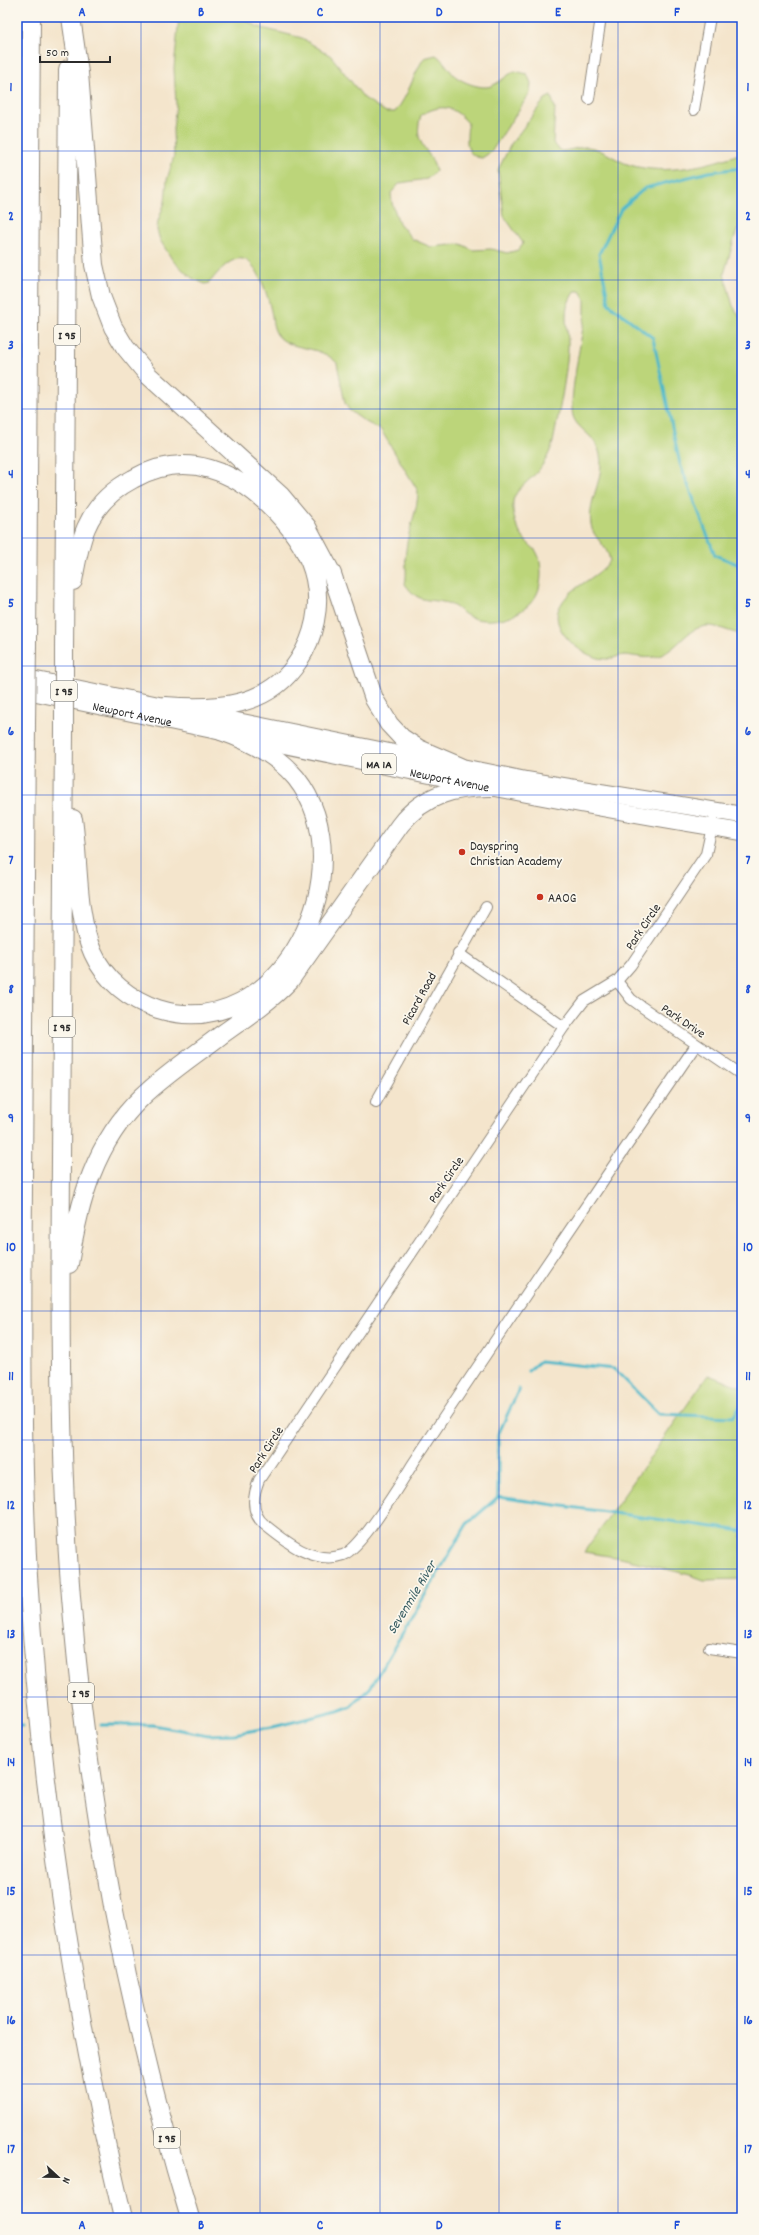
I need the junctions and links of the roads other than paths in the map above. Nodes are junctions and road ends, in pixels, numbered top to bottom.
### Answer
1 (31, 17) edge
2 (70, 17) edge
3 (601, 17) edge
4 (710, 17) edge
5 (31, 43) junction
6 (589, 99) dead end
7 (694, 110) dead end
8 (17, 127) edge
9 (17, 586) edge
10 (65, 617) junction
11 (27, 645) junction
12 (17, 676) edge
13 (17, 689) edge
14 (165, 706) junction
15 (221, 731) junction
16 (26, 761) junction
17 (64, 762) junction
18 (461, 767) junction
19 (495, 787) junction
20 (17, 800) edge
21 (716, 811) junction
22 (742, 815) edge
23 (712, 828) junction
24 (742, 832) edge
25 (486, 907) dead end
26 (458, 954) junction
27 (617, 981) junction
28 (564, 1027) junction
29 (696, 1045) junction
30 (742, 1075) edge
31 (376, 1102) dead end
32 (17, 1314) edge
33 (60, 1324) junction
34 (22, 1350) junction
35 (709, 1648) dead end
36 (742, 1653) edge
37 (123, 2218) edge
38 (190, 2218) edge

1 - 5 highway
2 - 10 highway, I 95
2 - 18 highway
3 - 6 street
4 - 7 street
5 - 8 highway
5 - 11 highway
9 - 11 highway
10 - 14 highway
10 - 17 highway, I 95, bridge
11 - 16 highway, bridge
12 - 14 main road, Newport Avenue / MA 1A
13 - 15 main road, Newport Avenue / MA 1A
14 - 18 main road, Newport Avenue / MA 1A
15 - 17 highway
15 - 19 main road, Newport Avenue / MA 1A
16 - 20 highway
16 - 34 highway
17 - 33 highway, I 95
18 - 21 main road, Newport Avenue / MA 1A
19 - 23 main road, Newport Avenue / MA 1A
19 - 33 highway
21 - 22 main road, Newport Avenue / MA 1A
21 - 23 street, Park Circle
23 - 24 main road, Newport Avenue / MA 1A
23 - 27 street, Park Circle
25 - 26 street, Picard Road
26 - 28 street
26 - 31 street, Picard Road
27 - 28 street, Park Circle
27 - 29 street, Park Drive
28 - 29 street, Park Circle
29 - 30 street, Park Drive
32 - 34 highway
33 - 38 highway, I 95
34 - 37 highway
35 - 36 street

